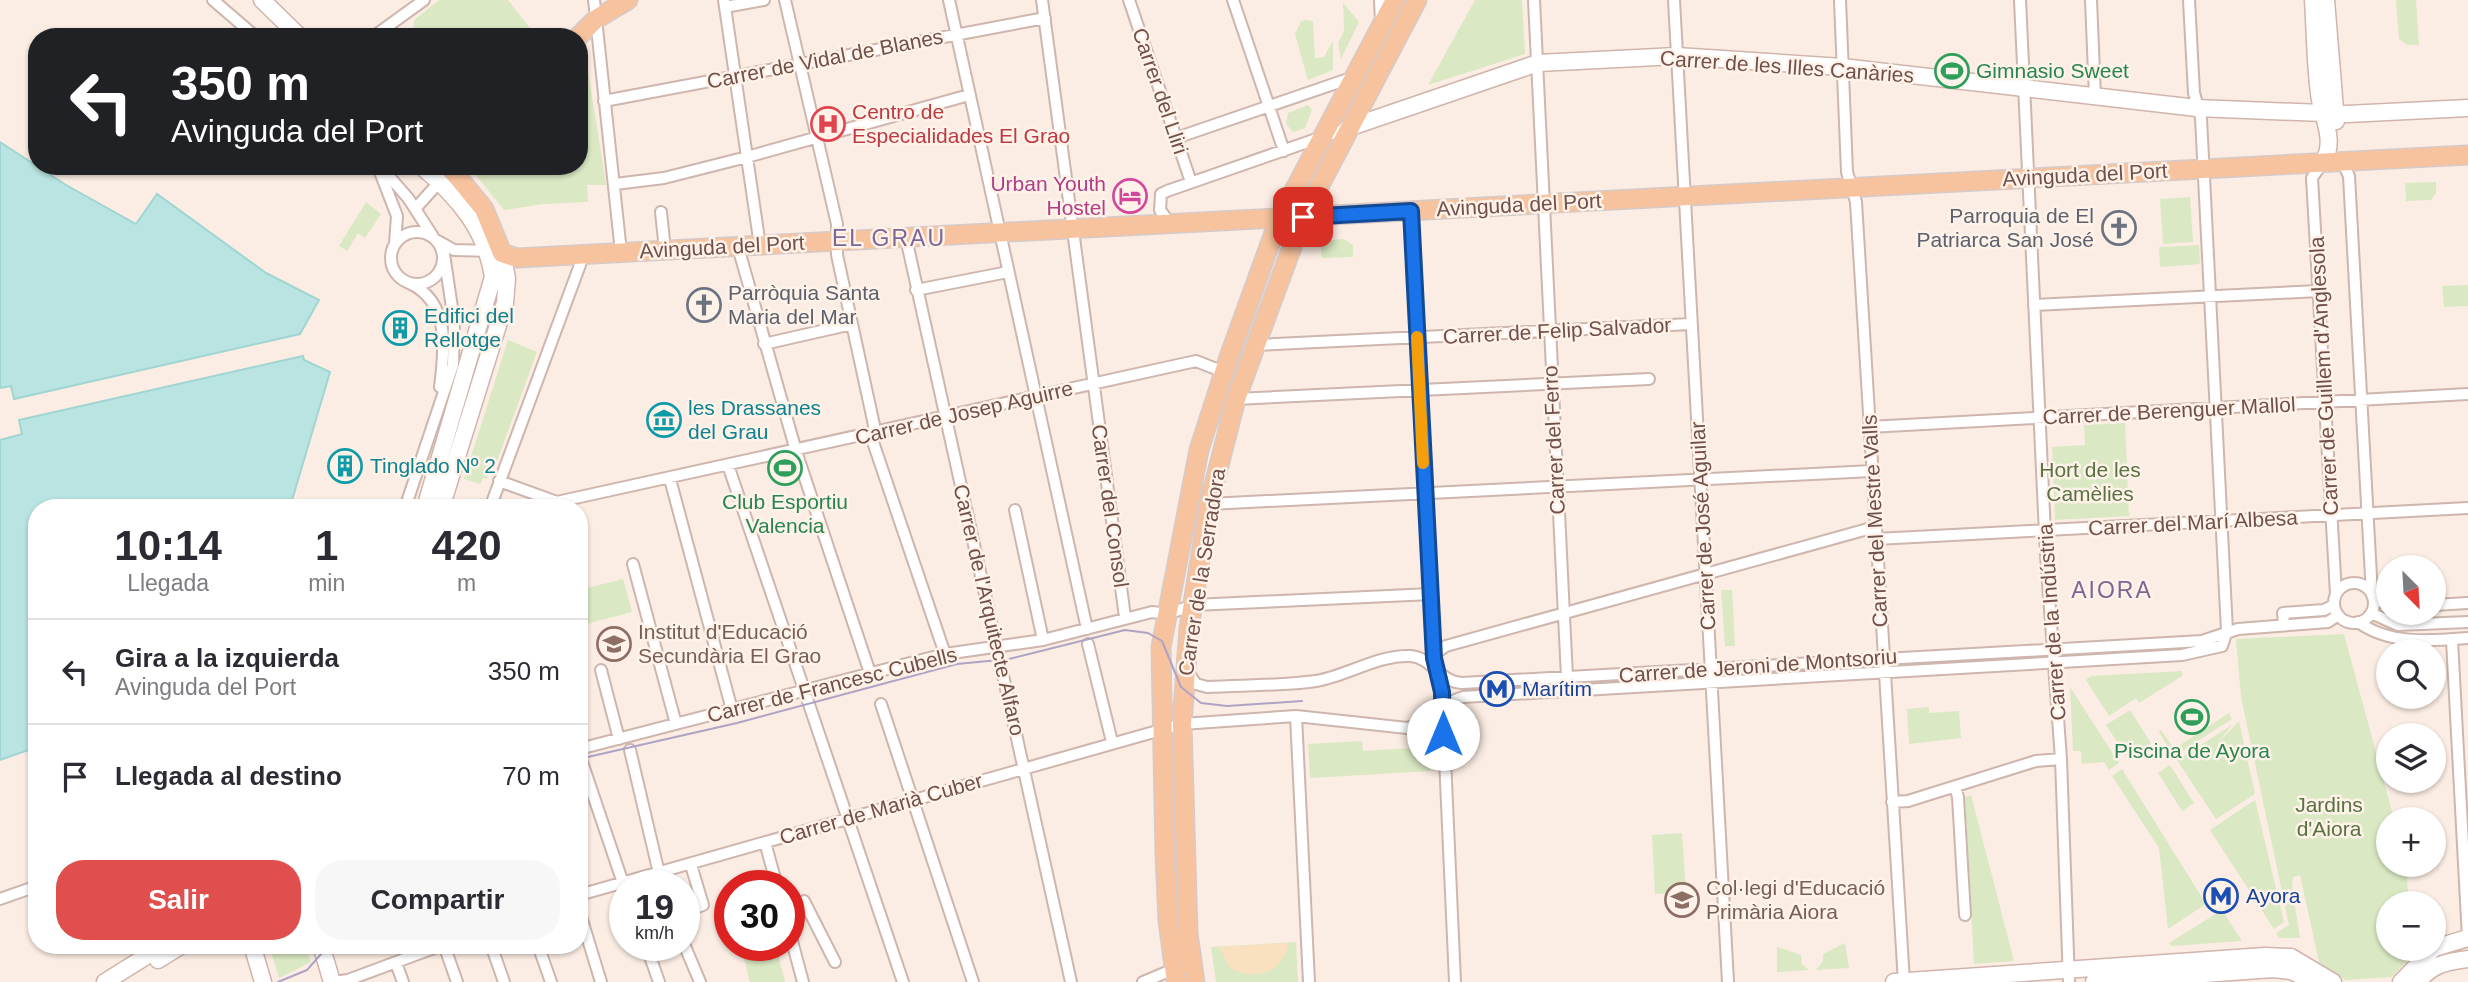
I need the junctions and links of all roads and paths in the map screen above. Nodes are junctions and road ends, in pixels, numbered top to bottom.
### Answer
1 (213, 0) edge
2 (262, 0) edge
3 (424, 0) edge
4 (594, 0) edge
5 (628, 0) edge
6 (764, 0) edge
7 (785, 0) edge
8 (949, 0) edge
9 (1042, 0) edge
10 (1129, 0) edge
11 (1233, 0) edge
12 (1380, 0) edge
13 (1395, 0) edge
14 (1417, 0) edge
15 (1534, 0) edge
16 (1674, 0) edge
17 (1840, 0) edge
18 (2020, 0) edge
19 (2091, 0) edge
20 (2189, 0) edge
21 (2314, 0) edge
22 (2326, 0) edge
23 (725, 4) edge
24 (275, 13) junction
25 (1045, 18) junction
26 (596, 19) junction
27 (1381, 27) junction
28 (246, 28) edge
29 (284, 28) edge
30 (291, 28) edge
31 (387, 28) edge
32 (587, 28) edge
33 (956, 34) junction
34 (1677, 56) junction
35 (800, 63) junction
36 (1538, 63) junction
37 (1842, 67) junction
38 (735, 76) junction
39 (1354, 77) junction
40 (2025, 89) junction
41 (969, 95) junction
42 (2095, 97) junction
43 (604, 101) junction
44 (1268, 106) junction
45 (2197, 108) junction
46 (2468, 108) edge
47 (2330, 113) junction
48 (1348, 128) junction
49 (817, 137) junction
50 (1322, 137) junction
51 (1176, 138) junction
52 (1284, 151) junction
53 (2468, 155) edge
54 (747, 157) junction
55 (2342, 161) junction
56 (2323, 162) junction
57 (2203, 169) junction
58 (382, 175) edge
59 (387, 175) edge
60 (445, 175) edge
61 (453, 175) edge
62 (2027, 178) junction
63 (1191, 182) junction
64 (615, 184) junction
65 (1852, 186) junction
66 (1684, 196) junction
67 (1543, 204) junction
68 (415, 209) junction
69 (1411, 211) junction
70 (661, 212) dead end
71 (1303, 217) junction
72 (1279, 219) junction
73 (1171, 225) junction
74 (1072, 229) junction
75 (1000, 233) junction
76 (906, 238) junction
77 (436, 239) junction
78 (836, 241) junction
79 (394, 244) junction
80 (761, 246) junction
81 (738, 247) junction
82 (665, 250) junction
83 (621, 252) junction
84 (444, 254) junction
85 (584, 254) junction
86 (503, 256) junction
87 (1008, 272) junction
88 (409, 283) junction
89 (916, 290) junction
90 (2319, 291) junction
91 (2209, 297) junction
92 (2034, 305) junction
93 (852, 324) junction
94 (1691, 324) junction
95 (1549, 330) junction
96 (1418, 338) junction
97 (764, 344) junction
98 (1256, 345) junction
99 (1224, 372) junction
100 (1649, 379) dead end
101 (1093, 383) junction
102 (1550, 384) junction
103 (1420, 390) junction
104 (2468, 394) edge
105 (1036, 398) junction
106 (1236, 399) junction
107 (2361, 399) junction
108 (2324, 402) junction
109 (2215, 407) junction
110 (946, 418) junction
111 (2040, 418) junction
112 (1869, 427) junction
113 (873, 433) junction
114 (428, 441) junction
115 (796, 451) junction
116 (728, 465) junction
117 (1872, 471) junction
118 (670, 479) junction
119 (1700, 479) junction
120 (499, 481) junction
121 (1556, 488) junction
122 (1425, 494) junction
123 (408, 499) edge
124 (428, 499) edge
125 (444, 499) edge
126 (493, 499) edge
127 (542, 499) edge
128 (582, 499) edge
129 (1209, 504) junction
130 (2468, 508) edge
131 (1015, 510) dead end
132 (2368, 512) junction
133 (2331, 515) junction
134 (2222, 521) junction
135 (1875, 527) junction
136 (2046, 530) junction
137 (1876, 539) junction
138 (633, 564) dead end
139 (1705, 573) junction
140 (1431, 594) junction
141 (2373, 597) junction
142 (2376, 598) edge
143 (2468, 603) edge
144 (2446, 604) edge
145 (1194, 605) junction
146 (2336, 605) junction
147 (1564, 612) junction
148 (2371, 613) junction
149 (1167, 614) junction
150 (1125, 617) junction
151 (2358, 622) junction
152 (2468, 622) edge
153 (1087, 629) junction
154 (2227, 631) junction
155 (2468, 638) edge
156 (1043, 640) junction
157 (2452, 640) junction
158 (1088, 644) dead end
159 (998, 648) junction
160 (2053, 649) junction
161 (1436, 653) junction
162 (945, 654) junction
163 (1882, 658) junction
164 (2055, 663) junction
165 (1185, 665) junction
166 (1710, 669) junction
167 (601, 670) dead end
168 (870, 673) junction
169 (1884, 673) junction
170 (1438, 674) junction
171 (1567, 677) junction
172 (1712, 684) junction
173 (804, 691) junction
174 (881, 704) dead end
175 (1441, 708) junction
176 (732, 710) junction
177 (2468, 713) edge
178 (2456, 714) junction
179 (1296, 716) junction
180 (676, 724) junction
181 (1182, 724) junction
182 (1161, 730) junction
183 (619, 738) junction
184 (1112, 742) junction
185 (588, 747) edge
186 (630, 750) dead end
187 (2061, 758) junction
188 (1024, 768) junction
189 (588, 780) edge
190 (1955, 787) junction
191 (913, 801) junction
192 (1892, 802) junction
193 (848, 818) junction
194 (765, 842) junction
195 (691, 865) junction
196 (619, 870) edge
197 (657, 870) edge
198 (673, 870) edge
199 (692, 870) edge
200 (773, 870) edge
201 (609, 888) edge
202 (28, 889) edge
203 (588, 893) edge
204 (0, 899) edge
205 (805, 903) edge
206 (1965, 915) dead end
207 (2468, 938) edge
208 (588, 939) edge
209 (2446, 944) edge
210 (150, 954) edge
211 (168, 954) edge
212 (255, 954) edge
213 (324, 954) edge
214 (420, 954) edge
215 (446, 954) edge
216 (494, 954) edge
217 (541, 954) edge
218 (2468, 959) edge
219 (652, 961) edge
220 (691, 961) edge
221 (797, 961) edge
222 (2421, 961) edge
223 (835, 962) dead end
224 (396, 963) junction
225 (1175, 975) edge
226 (2069, 976) edge
227 (105, 982) edge
228 (123, 982) edge
229 (263, 982) edge
230 (333, 982) edge
231 (403, 982) edge
232 (457, 982) edge
233 (504, 982) edge
234 (551, 982) edge
235 (601, 982) edge
236 (659, 982) edge
237 (700, 982) edge
238 (803, 982) edge
239 (903, 982) edge
240 (973, 982) edge
241 (1071, 982) edge
242 (1143, 982) edge
243 (1195, 982) edge
244 (1309, 982) edge
245 (1455, 982) edge
246 (1728, 982) edge
247 (1894, 982) edge
248 (1904, 982) edge
249 (2094, 982) edge
250 (2315, 982) edge
251 (2333, 982) edge
252 (2401, 982) edge
253 (2418, 982) edge

1 - 28 street
2 - 24 street
3 - 31 street
4 - 26 street
5 - 26 main road
6 - 23 street
7 - 35 street
8 - 33 street
9 - 25 street, Carrer del Consol
10 - 51 street, Carrer del Lliri
11 - 44 street
12 - 27 street
13 - 27 main road, Carrer de la Serradora
14 - 48 main road, Carrer de la Serradora
15 - 36 street, Carrer del Ferro
16 - 34 street, Carrer de José Aguilar
17 - 37 street, Carrer del Mestre Valls
18 - 40 street, Carrer de la Indústria
19 - 42 street
20 - 45 street
21 - 47 street
22 - 47 street
23 - 38 street
24 - 29 street
24 - 30 street
25 - 33 street, Carrer de Vidal de Blanes
25 - 74 street, Carrer del Consol
26 - 32 main road
26 - 43 street
27 - 39 main road, Carrer de la Serradora
33 - 35 street, Carrer de Vidal de Blanes
33 - 41 street
34 - 36 street, Carrer de les Illes Canàries
34 - 37 street, Carrer de les Illes Canàries
34 - 66 street, Carrer de José Aguilar
35 - 38 street, Carrer de Vidal de Blanes
35 - 49 street
36 - 48 street, Carrer de les Illes Canàries
36 - 67 street, Carrer del Ferro
37 - 40 street, Carrer de les Illes Canàries
37 - 65 street, Carrer del Mestre Valls
38 - 43 street, Carrer de Vidal de Blanes
38 - 54 street
39 - 44 street
39 - 50 main road, Carrer de la Serradora
40 - 42 street, Carrer de les Illes Canàries
40 - 62 street, Carrer de la Indústria
41 - 49 street
41 - 75 street
42 - 45 street, Carrer de les Illes Canàries
43 - 64 street
44 - 51 street
44 - 52 street
45 - 47 street, Carrer de les Illes Canàries
45 - 57 street
46 - 47 street, Carrer de les Illes Canàries
47 - 55 street
47 - 56 street
48 - 50 street, Carrer de les Illes Canàries
48 - 71 main road, Carrer de la Serradora
49 - 54 street
49 - 78 street
50 - 52 street, Carrer de les Illes Canàries
50 - 72 main road, Carrer de la Serradora
51 - 63 street, Carrer del Lliri
52 - 63 street, Carrer de les Illes Canàries
53 - 55 main road, Avinguda del Port
54 - 64 street
54 - 80 street
55 - 56 main road, Avinguda del Port
55 - 107 street, Carrer de Guillem d'Anglesola
56 - 57 main road, Avinguda del Port
56 - 90 street, Carrer de Guillem d'Anglesola
57 - 62 main road, Avinguda del Port
57 - 91 street
58 - 79 street
59 - 68 street
60 - 68 street
61 - 86 main road
62 - 65 main road, Avinguda del Port
62 - 92 street, Carrer de la Indústria
63 - 73 street, Carrer de les Illes Canàries
64 - 83 street
65 - 66 main road, Avinguda del Port
65 - 112 street, Carrer del Mestre Valls
66 - 67 main road, Avinguda del Port
66 - 94 street, Carrer de José Aguilar
67 - 69 main road, Avinguda del Port
67 - 95 street, Carrer del Ferro
68 - 77 street
69 - 71 main road, Avinguda del Port
69 - 96 street
70 - 82 street
71 - 72 main road, Avinguda del Port
71 - 98 main road, Carrer de la Serradora
72 - 73 main road, Avinguda del Port
72 - 99 main road, Carrer de la Serradora
73 - 74 main road, Avinguda del Port
74 - 75 main road, Avinguda del Port
74 - 101 street, Carrer del Consol
75 - 76 main road, Avinguda del Port
75 - 87 street
76 - 78 main road, Avinguda del Port
76 - 89 street, Carrer de l'Arquitecte Alfaro
77 - 79 street
77 - 84 street
77 - 86 street
78 - 80 main road, Avinguda del Port
78 - 93 street
79 - 88 street
80 - 81 main road, Avinguda del Port
81 - 82 main road, Avinguda del Port
81 - 97 street
82 - 83 main road, Avinguda del Port
83 - 85 main road, Avinguda del Port
84 - 88 street
84 - 114 street
85 - 86 main road, Avinguda del Port
85 - 120 street
86 - 124 street
86 - 125 street
87 - 89 street
87 - 105 street
88 - 114 street
89 - 110 street, Carrer de l'Arquitecte Alfaro
90 - 91 street
90 - 108 street, Carrer de Guillem d'Anglesola
91 - 92 street
91 - 109 street
92 - 111 street, Carrer de la Indústria
93 - 97 street
93 - 113 street
94 - 95 street, Carrer de Felip Salvador
94 - 119 street, Carrer de José Aguilar
95 - 96 street, Carrer de Felip Salvador
95 - 102 street, Carrer del Ferro
96 - 98 street, Carrer de Felip Salvador
96 - 103 street
97 - 115 street
98 - 106 main road, Carrer de la Serradora
99 - 101 street, Carrer de Josep Aguirre
99 - 149 main road, Carrer de la Serradora
100 - 102 street
101 - 105 street, Carrer de Josep Aguirre
101 - 150 street, Carrer del Consol
102 - 103 street
102 - 121 street, Carrer del Ferro
103 - 106 street
103 - 122 street
104 - 107 street, Carrer de Berenguer Mallol
105 - 110 street, Carrer de Josep Aguirre
105 - 153 street
106 - 129 main road, Carrer de la Serradora
107 - 108 street, Carrer de Berenguer Mallol
107 - 132 street, Carrer de Guillem d'Anglesola
108 - 109 street, Carrer de Berenguer Mallol
108 - 133 street, Carrer de Guillem d'Anglesola
109 - 111 street, Carrer de Berenguer Mallol
109 - 134 street
110 - 113 street, Carrer de Josep Aguirre
110 - 159 street, Carrer de l'Arquitecte Alfaro
111 - 112 street, Carrer de Berenguer Mallol
111 - 136 street, Carrer de la Indústria
112 - 117 street, Carrer del Mestre Valls
113 - 115 street, Carrer de Josep Aguirre
113 - 162 street
114 - 123 street
115 - 116 street, Carrer de Josep Aguirre
115 - 168 street
116 - 118 street, Carrer de Josep Aguirre
116 - 173 street
117 - 119 street
117 - 135 street, Carrer del Mestre Valls
118 - 128 street, Carrer de Josep Aguirre
118 - 176 street
119 - 121 street
119 - 139 street, Carrer de José Aguilar
120 - 126 street
120 - 127 street, Carrer de Josep Aguirre
121 - 122 street
121 - 147 street, Carrer del Ferro
122 - 129 street
122 - 140 street
129 - 145 main road, Carrer de la Serradora
130 - 132 street, Carrer del Marí Albesa
131 - 156 street
132 - 133 street, Carrer del Marí Albesa
132 - 141 street, Carrer de Guillem d'Anglesola
133 - 134 street, Carrer del Marí Albesa
133 - 146 street, Carrer de Guillem d'Anglesola
134 - 136 street, Carrer del Marí Albesa
134 - 154 street
135 - 137 street, Carrer del Mestre Valls
135 - 139 street
136 - 137 street, Carrer del Marí Albesa
136 - 160 street, Carrer de la Indústria
137 - 163 street, Carrer del Mestre Valls
138 - 180 street
139 - 147 street
139 - 166 street, Carrer de José Aguilar
140 - 145 street, Carrer de Francesc Cubells
140 - 161 street
141 - 142 street
141 - 146 street
141 - 148 street
143 - 144 street
145 - 149 street, Carrer de Francesc Cubells
145 - 165 main road, Carrer de la Serradora
146 - 151 street
146 - 154 street, Carrer de Jeroni de Montsoriu
147 - 161 street
147 - 171 street, Carrer del Ferro
148 - 151 street
148 - 152 street
149 - 150 street, Carrer de Francesc Cubells
149 - 182 main road, Carrer de la Serradora
150 - 153 street, Carrer de Francesc Cubells
151 - 157 street
153 - 156 street, Carrer de Francesc Cubells
154 - 160 street, Carrer de Jeroni de Montsoriu
154 - 164 street, Carrer de Jeroni de Montsoriu
155 - 157 street
156 - 159 street, Carrer de Francesc Cubells
157 - 178 street
158 - 184 street
159 - 162 street, Carrer de Francesc Cubells
159 - 188 street, Carrer de l'Arquitecte Alfaro
160 - 163 street, Carrer de Jeroni de Montsoriu
160 - 164 street, Carrer de la Indústria
161 - 170 street
162 - 168 street, Carrer de Francesc Cubells
163 - 166 street, Carrer de Jeroni de Montsoriu
163 - 169 street, Carrer del Mestre Valls
164 - 169 street, Carrer de Jeroni de Montsoriu
164 - 187 street, Carrer de la Indústria
165 - 170 street, Carrer de Jeroni de Montsoriu
165 - 181 main road, Carrer de la Serradora
166 - 171 street, Carrer de Jeroni de Montsoriu
166 - 172 street, Carrer de José Aguilar
167 - 183 street
168 - 173 street, Carrer de Francesc Cubells
169 - 172 street, Carrer de Jeroni de Montsoriu
169 - 192 street, Carrer del Mestre Valls
170 - 171 street, Carrer de Jeroni de Montsoriu
170 - 175 street
172 - 175 street, Carrer de Jeroni de Montsoriu
172 - 246 street, Carrer de José Aguilar
173 - 176 street, Carrer de Francesc Cubells
173 - 193 street
174 - 191 street
175 - 179 street, Carrer de Jeroni de Montsoriu
175 - 245 street
176 - 180 street, Carrer de Francesc Cubells
177 - 178 street
178 - 207 street
179 - 181 street, Carrer de Jeroni de Montsoriu
179 - 244 street
180 - 183 street, Carrer de Francesc Cubells
181 - 182 street, Carrer de Marià Cuber
181 - 243 main road, Carrer de la Serradora
182 - 184 street, Carrer de Marià Cuber
182 - 225 main road, Carrer de la Serradora
183 - 185 street, Carrer de Francesc Cubells
184 - 188 street, Carrer de Marià Cuber
186 - 197 street
187 - 190 street
187 - 226 street, Carrer de la Indústria
188 - 191 street, Carrer de Marià Cuber
188 - 241 street, Carrer de l'Arquitecte Alfaro
189 - 196 street
190 - 192 street
190 - 206 street
191 - 193 street, Carrer de Marià Cuber
191 - 240 street
192 - 248 street, Carrer del Mestre Valls
193 - 194 street, Carrer de Marià Cuber
193 - 239 street
194 - 195 street, Carrer de Marià Cuber
194 - 200 street
195 - 198 street, Carrer de Marià Cuber
195 - 199 street
201 - 203 street, Carrer de Marià Cuber
202 - 204 street
205 - 223 street
207 - 209 street
208 - 235 street
210 - 227 street
211 - 228 street
212 - 229 street
213 - 230 street
214 - 224 street
215 - 232 street
216 - 233 street
217 - 234 street
218 - 253 street
219 - 236 street
220 - 237 street
221 - 238 street
222 - 252 street
224 - 230 street
224 - 231 street
225 - 242 street
226 - 248 street
226 - 251 street
247 - 248 street
249 - 250 street

